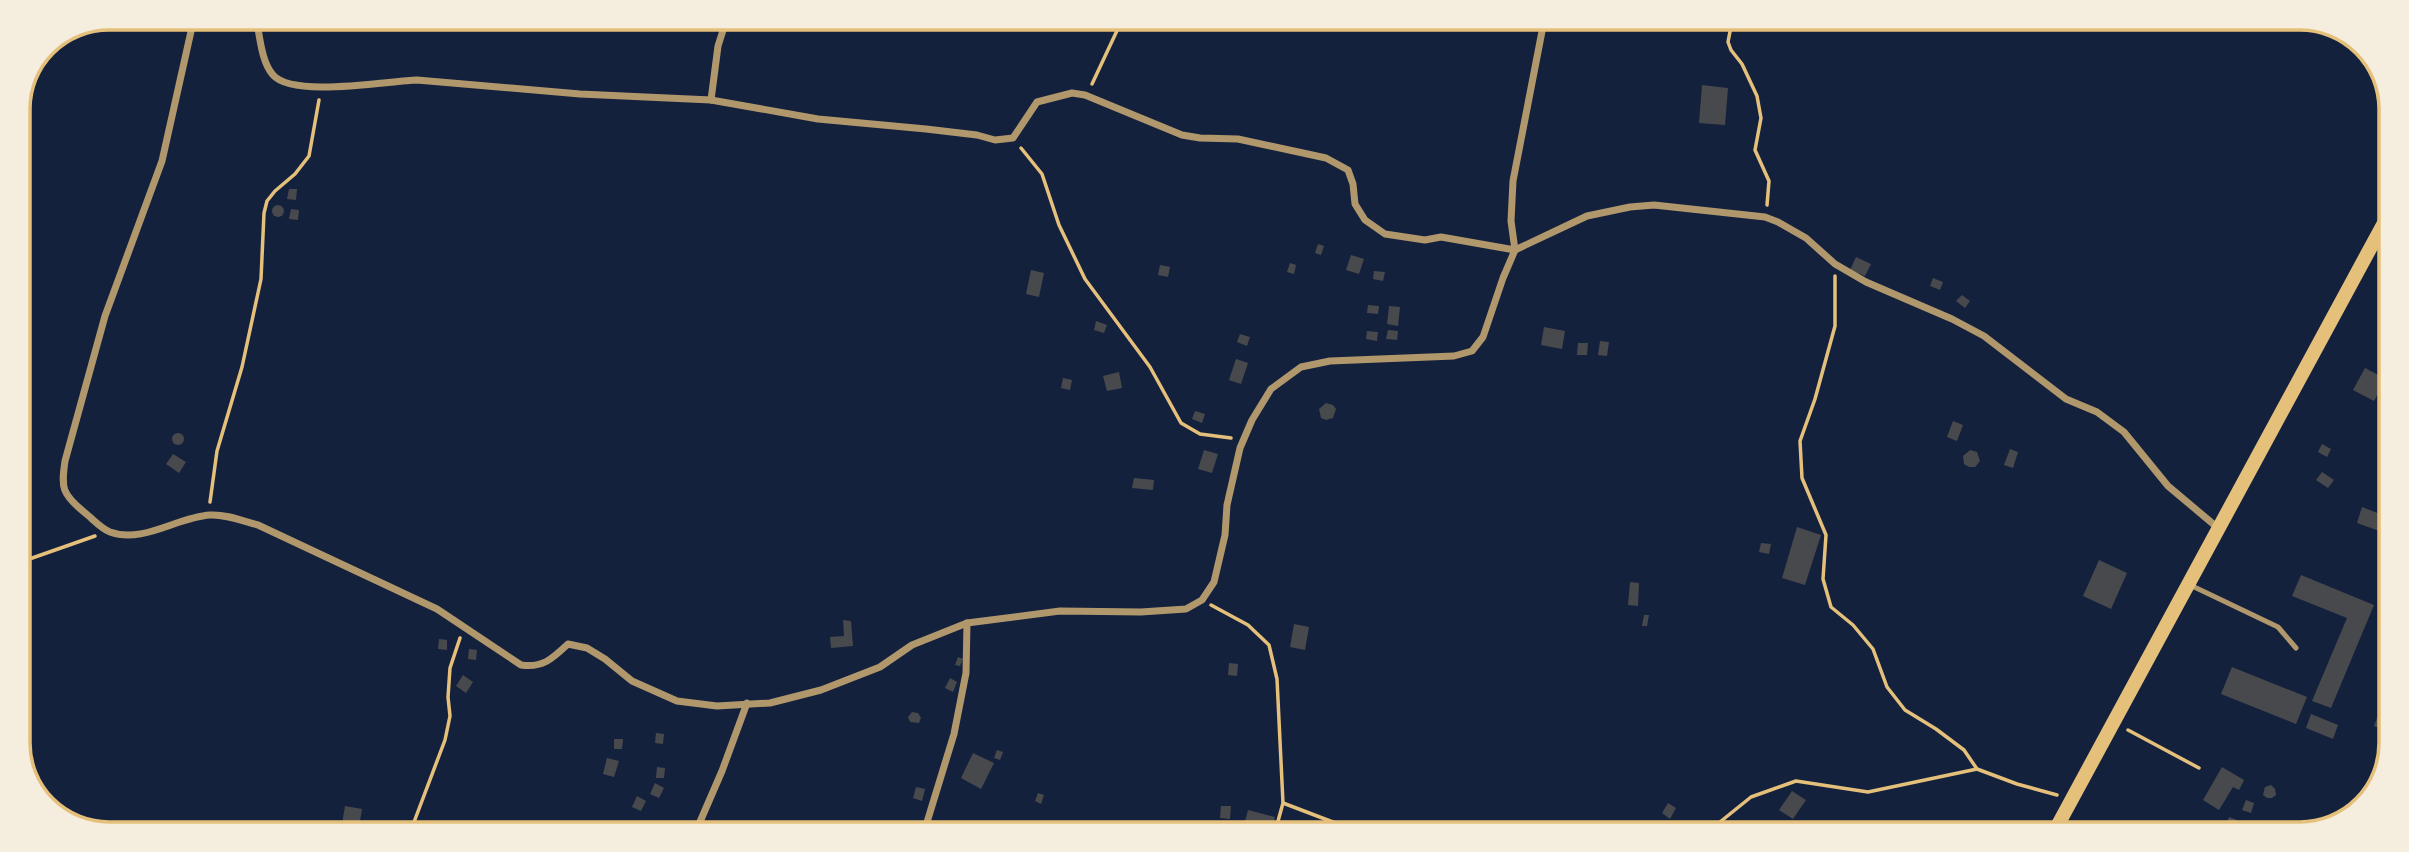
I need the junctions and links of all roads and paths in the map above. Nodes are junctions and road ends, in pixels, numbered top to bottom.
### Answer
1 (191, 30) edge
2 (259, 30) edge
3 (723, 30) edge
4 (1117, 30) edge
5 (1542, 30) edge
6 (1730, 30) edge
7 (322, 88) junction
8 (1085, 95) junction
9 (711, 100) junction
10 (1013, 138) junction
11 (1765, 217) junction
12 (2379, 230) edge
13 (1515, 250) junction
14 (1835, 264) junction
15 (1244, 440) junction
16 (210, 515) junction
17 (2218, 528) junction
18 (107, 531) junction
19 (30, 559) edge
20 (2188, 584) junction
21 (1202, 600) junction
22 (967, 623) junction
23 (464, 626) junction
24 (2296, 648) dead end
25 (747, 703) junction
26 (2114, 722) junction
27 (2199, 768) dead end
28 (1978, 769) junction
29 (2073, 797) junction
30 (1283, 803) junction
31 (414, 822) edge
32 (700, 822) edge
33 (927, 822) edge
34 (1278, 822) edge
35 (1333, 822) edge
36 (1720, 822) edge
37 (2059, 822) edge

1 - 18 street
2 - 7 street
3 - 9 street
4 - 8 path
5 - 13 street
6 - 11 path
7 - 9 street
7 - 16 path
8 - 10 street
8 - 13 street
9 - 10 street
10 - 15 path
11 - 13 street
11 - 14 street
12 - 17 main road
13 - 15 street
14 - 17 street
14 - 28 path
15 - 21 street
16 - 18 street
16 - 23 street
17 - 20 main road
18 - 19 path
20 - 24 lane
20 - 26 main road
21 - 22 street
21 - 30 path
22 - 25 street
22 - 33 street
23 - 25 street
23 - 31 path
25 - 32 street
26 - 27 path
26 - 29 main road
28 - 29 path
28 - 36 path
29 - 37 main road
30 - 34 path
30 - 35 path

